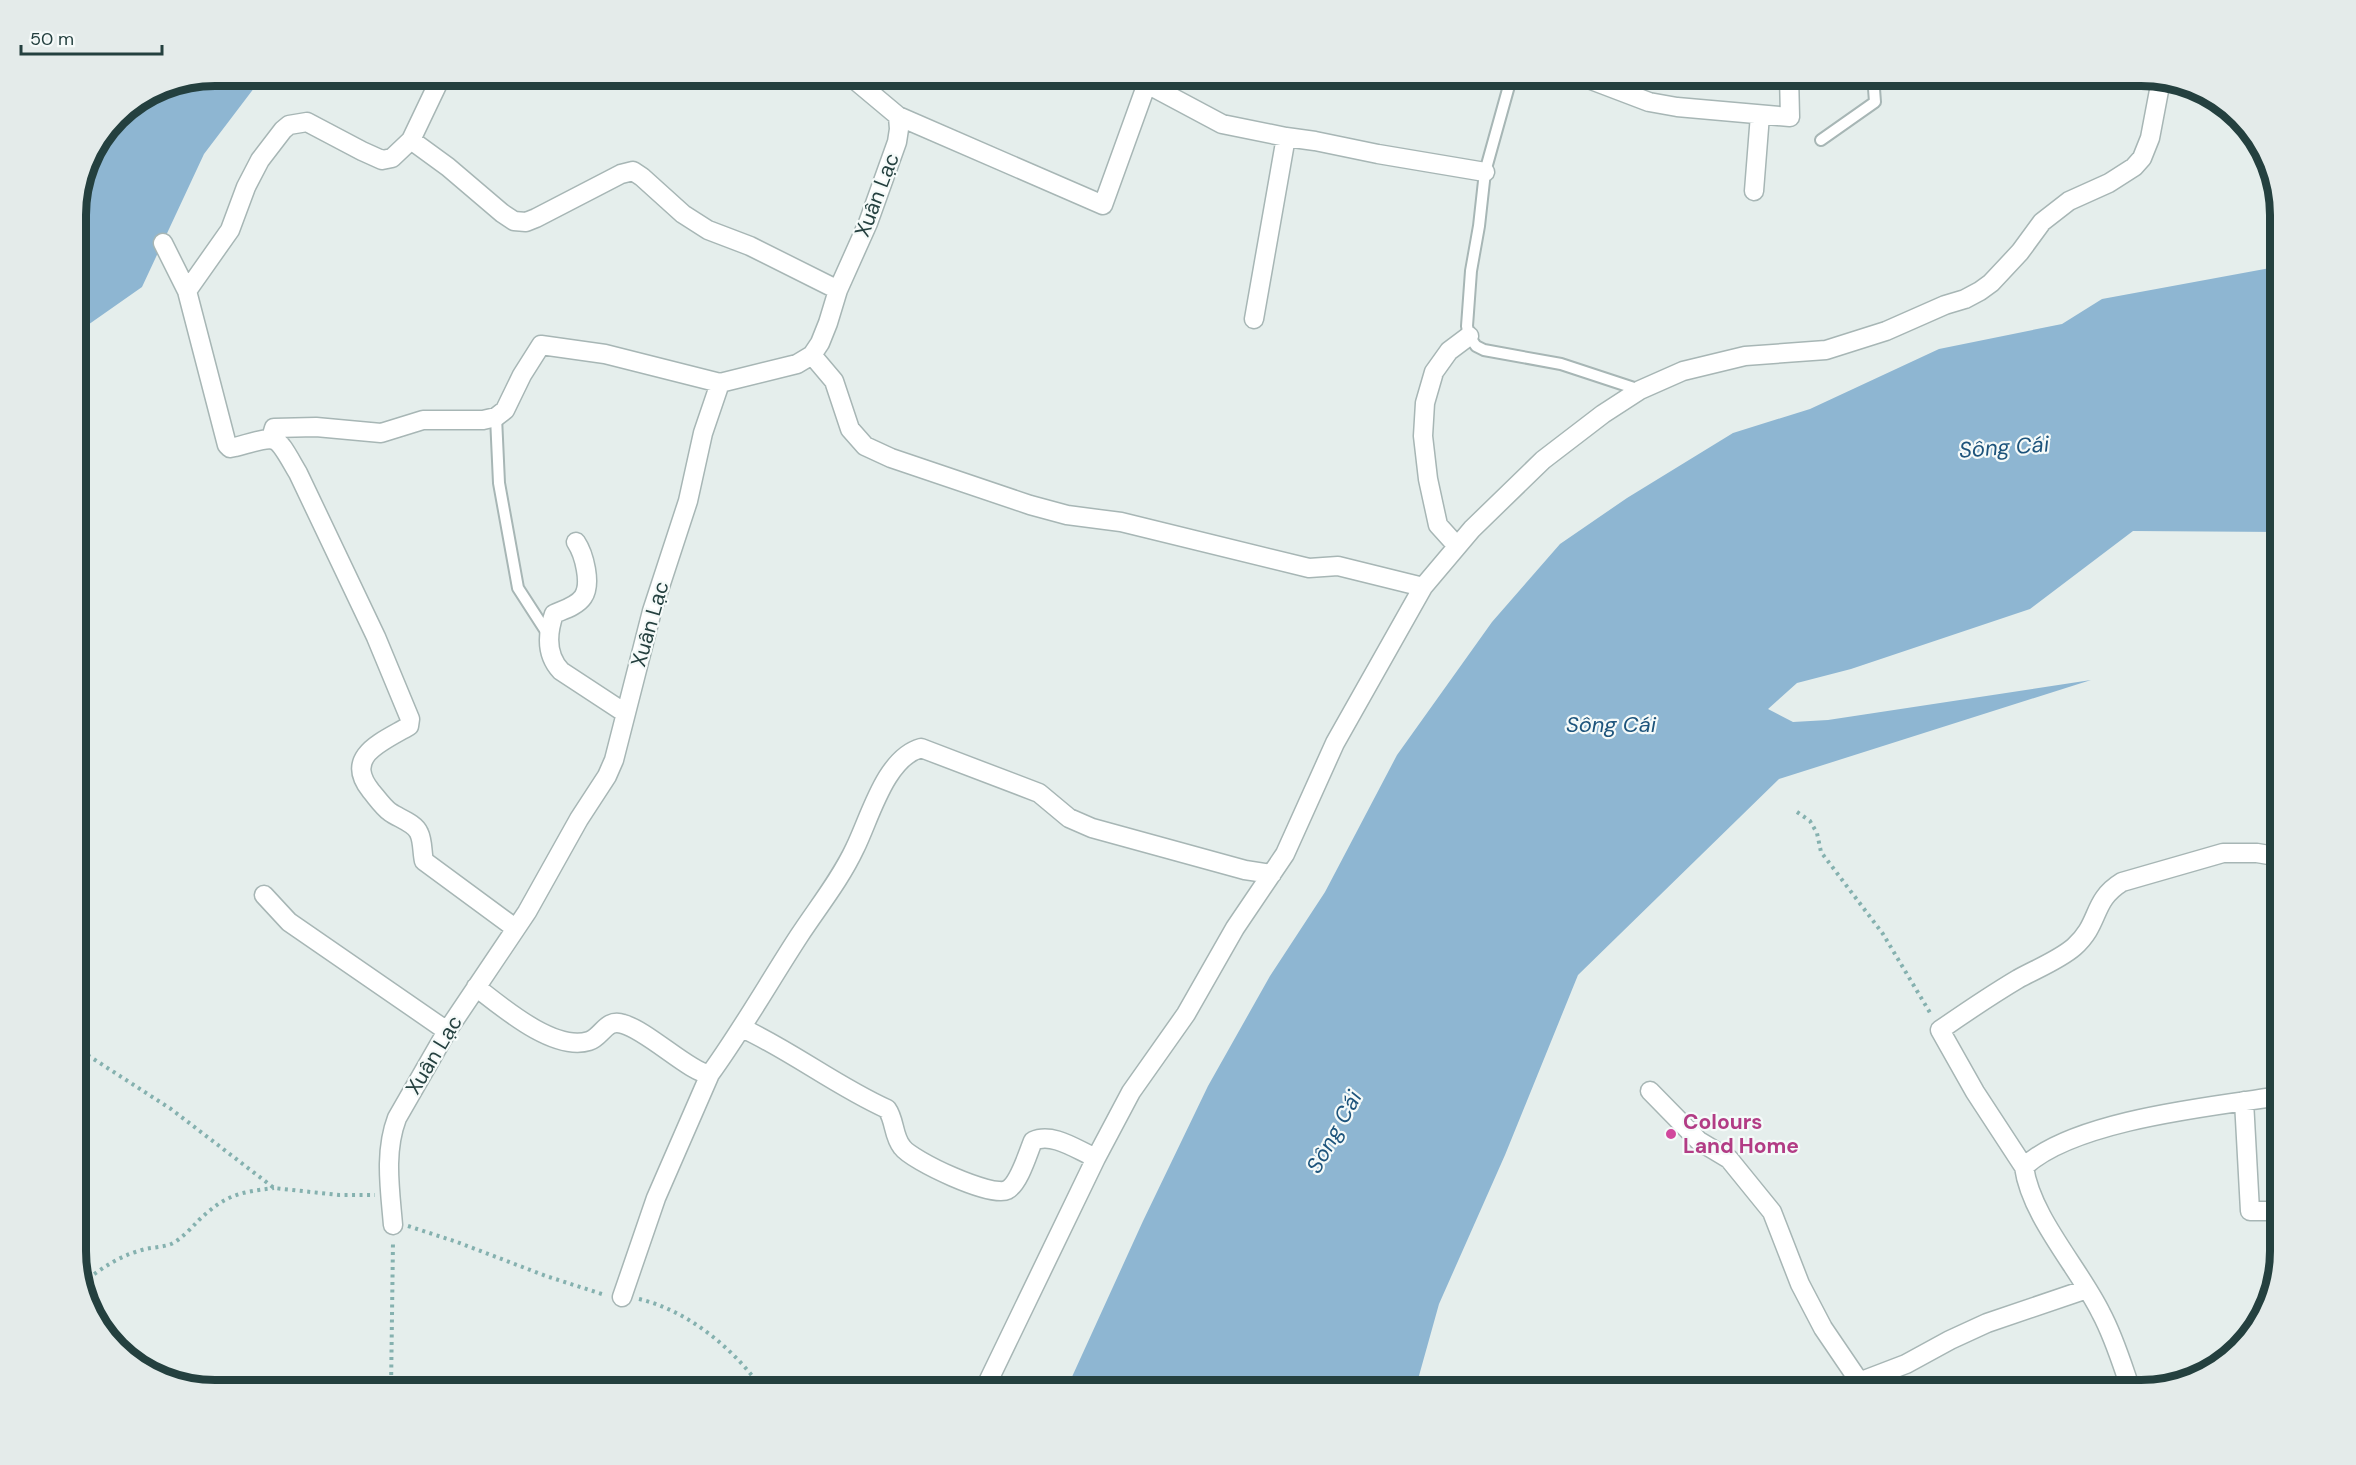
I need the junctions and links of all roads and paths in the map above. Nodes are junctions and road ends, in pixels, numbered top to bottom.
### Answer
1 (1509, 85) edge
2 (1605, 85) edge
3 (1789, 85) edge
4 (1874, 85) edge
5 (437, 86) edge
6 (862, 86) edge
7 (1146, 86) edge
8 (1159, 86) edge
9 (2161, 87) edge
10 (1760, 115) junction
11 (898, 116) junction
12 (1286, 138) junction
13 (411, 140) junction
14 (1821, 140) dead end
15 (1485, 172) junction
16 (1754, 191) dead end
17 (162, 243) dead end
18 (838, 290) junction
19 (187, 291) junction
20 (1254, 319) dead end
21 (1469, 336) junction
22 (812, 355) junction
23 (720, 383) junction
24 (1640, 390) junction
25 (496, 417) junction
26 (271, 438) junction
27 (576, 542) dead end
28 (1457, 546) junction
29 (1423, 586) junction
30 (549, 636) junction
31 (625, 713) junction
32 (1797, 812) dead end
33 (2270, 855) edge
34 (1272, 874) junction
35 (264, 895) dead end
36 (515, 928) junction
37 (476, 987) junction
38 (742, 1028) junction
39 (1940, 1030) junction
40 (447, 1031) junction
41 (86, 1054) edge
42 (710, 1074) junction
43 (1650, 1091) dead end
44 (2270, 1097) edge
45 (2244, 1101) junction
46 (1096, 1158) junction
47 (2024, 1167) junction
48 (274, 1188) junction
49 (391, 1194) junction
50 (2270, 1211) edge
51 (393, 1225) junction
52 (89, 1278) edge
53 (2087, 1289) junction
54 (622, 1298) junction
55 (391, 1380) edge
56 (756, 1380) edge
57 (989, 1380) edge
58 (1858, 1380) edge
59 (1862, 1380) edge
60 (2127, 1380) edge

1 - 15 lane
2 - 10 street
3 - 10 street
4 - 14 lane
5 - 13 street
6 - 11 street
7 - 11 street
8 - 12 street
9 - 24 street
10 - 16 street
11 - 18 street, Xuân Lạc
12 - 15 street
12 - 20 street
13 - 18 street
13 - 19 street
15 - 21 lane
17 - 19 street
18 - 22 street, Xuân Lạc
19 - 26 street
21 - 24 lane
21 - 28 street
22 - 23 street
22 - 29 street
23 - 25 street
23 - 31 street, Xuân Lạc
24 - 28 street
25 - 26 street
25 - 30 lane
26 - 36 street
27 - 30 street
28 - 29 street
29 - 34 street
30 - 31 street
31 - 36 street, Xuân Lạc
32 - 39 path
33 - 39 street
34 - 38 street
34 - 46 street
35 - 40 street
36 - 37 street, Xuân Lạc
37 - 40 street, Xuân Lạc
37 - 42 street
38 - 42 street
38 - 46 street
39 - 47 street
40 - 49 street, Xuân Lạc
41 - 48 path
42 - 54 street
43 - 58 street
44 - 45 street
45 - 47 street
45 - 50 street
46 - 57 street
47 - 53 street
48 - 49 path
48 - 52 path
49 - 51 street, Xuân Lạc
51 - 54 path
51 - 55 path
53 - 59 street
53 - 60 street
54 - 56 path

